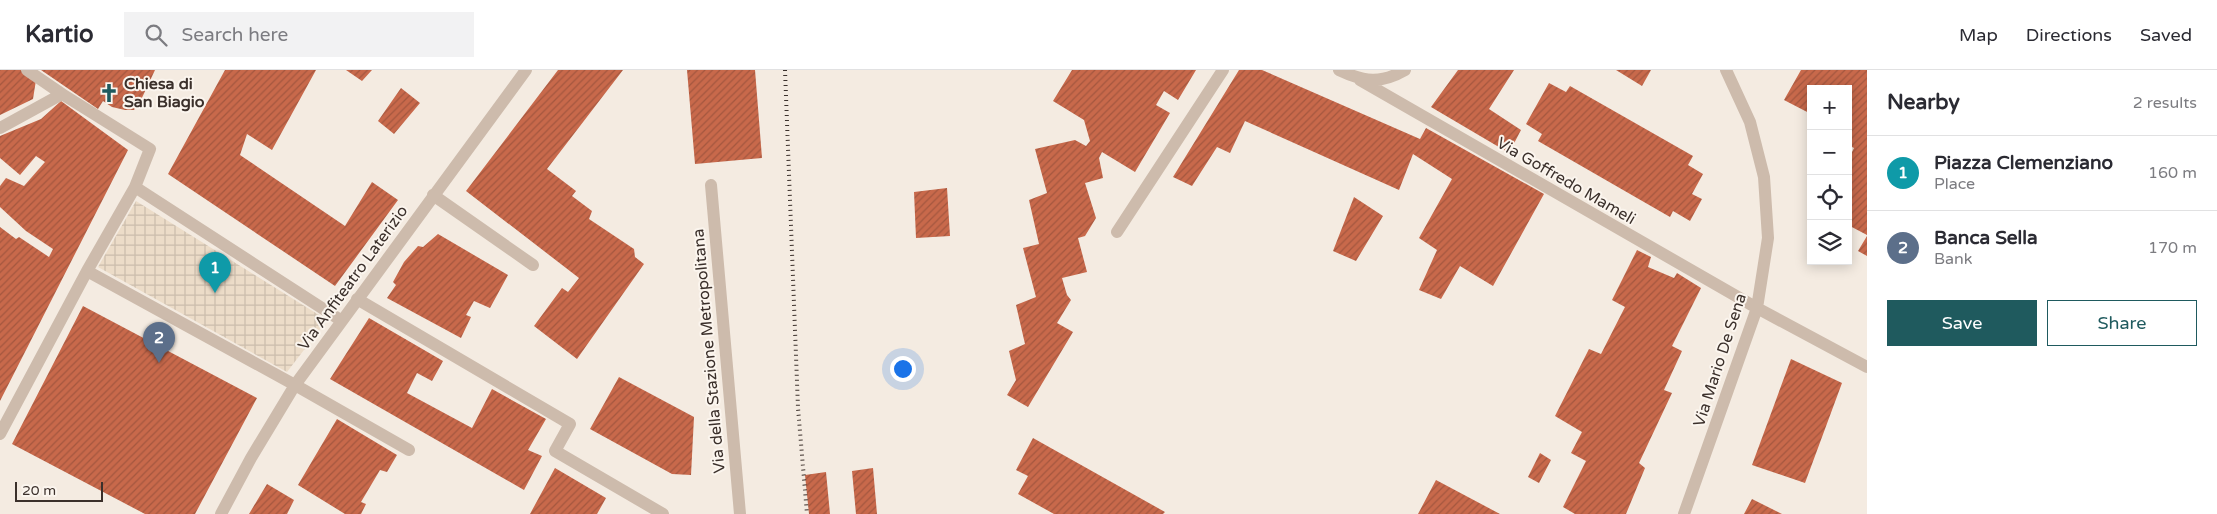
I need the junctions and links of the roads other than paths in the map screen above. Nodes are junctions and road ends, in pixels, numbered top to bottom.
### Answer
1 (28, 70) edge
2 (526, 70) edge
3 (1223, 70) edge
4 (1339, 70) edge
5 (1406, 70) edge
6 (1726, 70) edge
7 (1360, 80) junction
8 (62, 94) junction
9 (0, 128) edge
10 (710, 186) dead end
11 (135, 187) junction
12 (433, 196) junction
13 (1117, 232) dead end
14 (533, 265) dead end
15 (87, 271) junction
16 (357, 299) junction
17 (1757, 308) junction
18 (342, 321) junction
19 (1867, 367) edge
20 (295, 385) junction
21 (0, 434) edge
22 (409, 450) dead end
23 (221, 514) edge
24 (663, 514) edge
25 (740, 514) edge
26 (1684, 514) edge

1 - 8 street
2 - 12 street, Via Anfiteatro Laterizio
3 - 13 street
4 - 7 street, Via Goffredo Mameli
5 - 7 street
6 - 17 street, Via Mario De Sena
7 - 17 street, Via Goffredo Mameli
8 - 9 street
8 - 11 street
10 - 25 street, Via della Stazione Metropolitana
11 - 15 street
11 - 18 street
12 - 14 street
12 - 16 street, Via Anfiteatro Laterizio
15 - 20 street
15 - 21 street
16 - 18 street, Via Anfiteatro Laterizio
16 - 24 street
17 - 19 street, Via Goffredo Mameli
17 - 26 street, Via Mario De Sena
18 - 20 street, Via Anfiteatro Laterizio
20 - 22 street
20 - 23 street, Via Anfiteatro Laterizio

